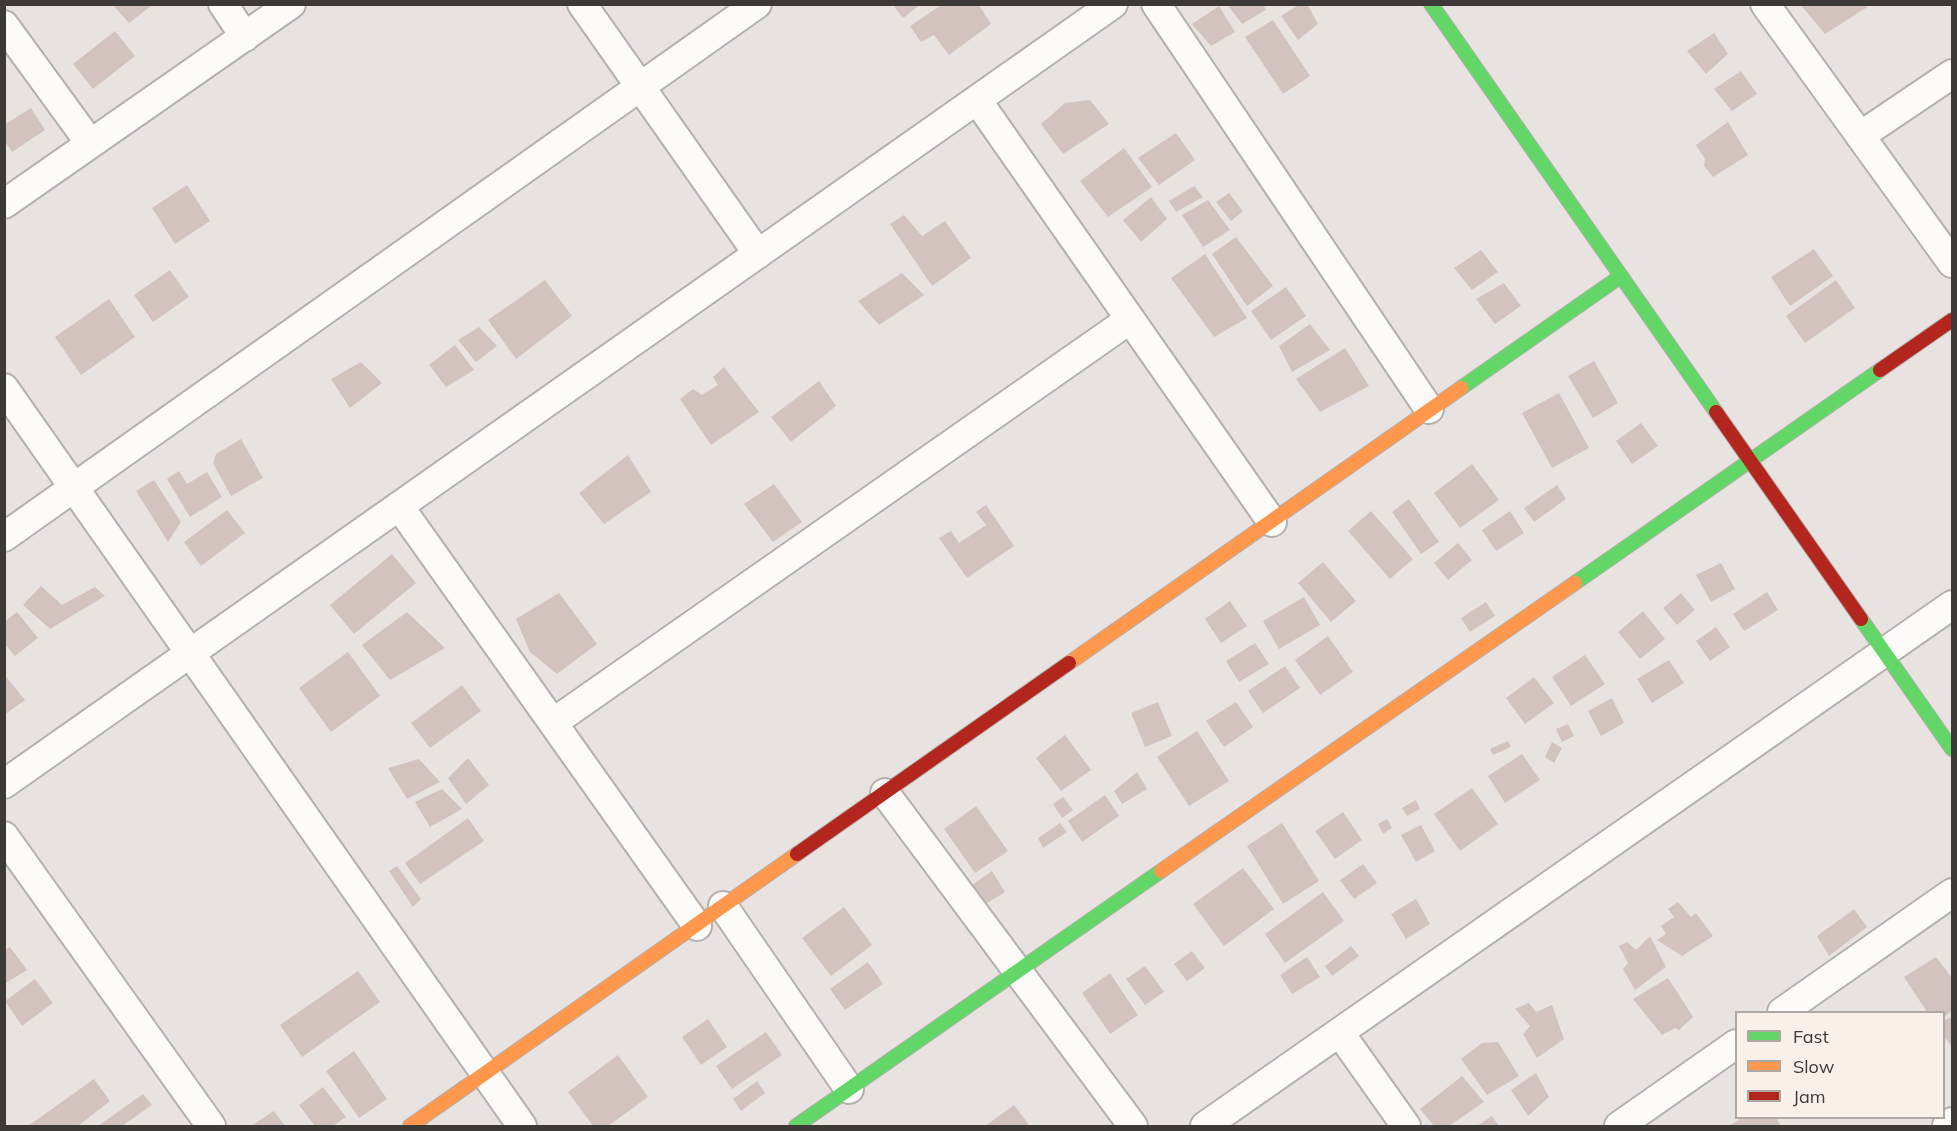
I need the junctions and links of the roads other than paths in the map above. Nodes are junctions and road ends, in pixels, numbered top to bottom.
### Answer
1 (223, 4) edge
2 (291, 4) edge
3 (582, 4) edge
4 (757, 4) edge
5 (1113, 4) edge
6 (1156, 4) edge
7 (1431, 4) edge
8 (1765, 4) edge
9 (4, 25) edge
10 (245, 37) junction
11 (1953, 74) edge
12 (640, 88) junction
13 (977, 100) junction
14 (1860, 136) junction
15 (90, 143) junction
16 (4, 204) edge
17 (758, 254) junction
18 (1953, 263) edge
19 (1621, 276) junction
20 (1129, 320) junction
21 (1953, 320) edge
22 (4, 388) edge
23 (1429, 409) junction
24 (1750, 461) junction
25 (74, 488) junction
26 (399, 506) junction
27 (1272, 522) junction
28 (4, 537) edge
29 (1953, 605) edge
30 (1885, 652) junction
31 (190, 653) junction
32 (555, 722) junction
33 (1953, 749) edge
34 (4, 784) edge
35 (885, 793) junction
36 (4, 836) edge
37 (1953, 893) edge
38 (723, 906) junction
39 (697, 926) junction
40 (1019, 971) junction
41 (1783, 1011) edge
42 (1340, 1033) junction
43 (1735, 1045) edge
44 (485, 1073) junction
45 (849, 1089) junction
46 (1953, 1122) edge
47 (211, 1126) edge
48 (410, 1126) edge
49 (522, 1126) edge
50 (796, 1126) edge
51 (1133, 1126) edge
52 (1205, 1126) edge
53 (1406, 1126) edge
54 (1619, 1126) edge
55 (1947, 1126) edge

1 - 10 street
2 - 10 street
3 - 12 street
4 - 12 street
5 - 13 street
6 - 23 street
7 - 19 street
8 - 14 street
9 - 15 street
10 - 15 street
11 - 14 street
12 - 17 street
12 - 25 street
13 - 17 street
13 - 20 street
14 - 18 street
15 - 16 street
17 - 26 street
19 - 23 street
19 - 24 street
20 - 27 street
20 - 32 street
21 - 24 street
22 - 25 street
23 - 27 street
24 - 30 street
24 - 40 street
25 - 28 street
25 - 31 street
26 - 31 street
26 - 32 street
27 - 35 street
29 - 30 street
30 - 33 street
30 - 42 street
31 - 34 street
31 - 44 street
32 - 39 street
35 - 38 street
35 - 40 street
36 - 47 street
37 - 41 street
38 - 39 street
38 - 45 street
39 - 44 street
40 - 45 street
40 - 51 street
42 - 52 street
42 - 53 street
43 - 54 street
44 - 48 street
44 - 49 street
45 - 50 street
46 - 55 street

